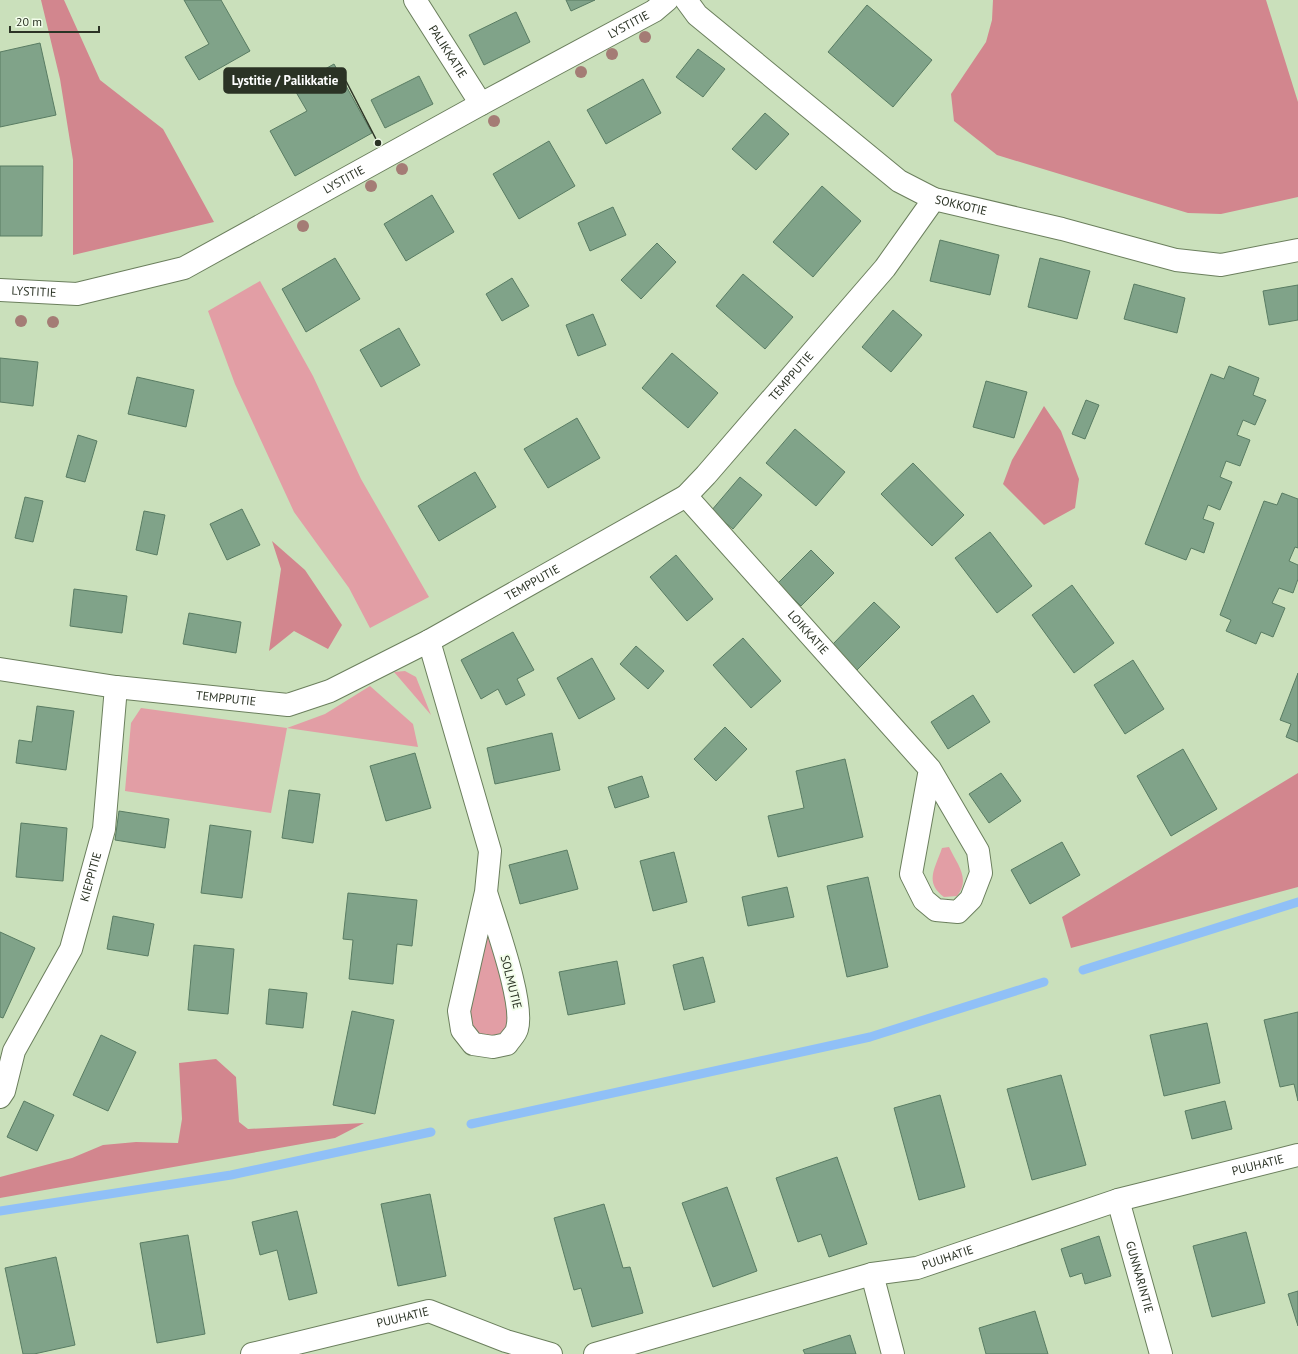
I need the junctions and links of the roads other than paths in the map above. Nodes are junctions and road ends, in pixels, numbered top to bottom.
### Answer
1 (415, 0) edge
2 (667, 0) edge
3 (686, 0) edge
4 (481, 104) junction
5 (934, 198) junction
6 (1298, 250) edge
7 (0, 290) edge
8 (686, 496) junction
9 (429, 641) junction
10 (0, 669) edge
11 (116, 687) junction
12 (930, 769) junction
13 (486, 892) junction
14 (7, 1053) edge
15 (0, 1097) edge
16 (1298, 1155) edge
17 (1118, 1200) junction
18 (872, 1274) junction
19 (508, 1347) edge
20 (253, 1354) edge
21 (550, 1354) edge
22 (594, 1354) edge
23 (892, 1354) edge
24 (1161, 1354) edge

1 - 4 street, PALIKKATIE
2 - 4 street, LYSTITIE
3 - 5 street, SOKKOTIE
4 - 7 street, LYSTITIE
5 - 6 street, SOKKOTIE
5 - 8 street, TEMPPUTIE
8 - 9 street, TEMPPUTIE
8 - 12 street, LOIKKATIE
9 - 11 street, TEMPPUTIE
9 - 13 street, SOLMUTIE
10 - 11 street, TEMPPUTIE
11 - 14 street, KIEPPITIE
12 - 12 street, LOIKKATIE
13 - 13 street, SOLMUTIE
14 - 15 street, KIEPPITIE
16 - 17 street, PUUHATIE
17 - 18 street, PUUHATIE
17 - 24 street, GUNNARINTIE
18 - 22 street, PUUHATIE
18 - 23 street
19 - 20 street, PUUHATIE
19 - 21 street, PUUHATIE

